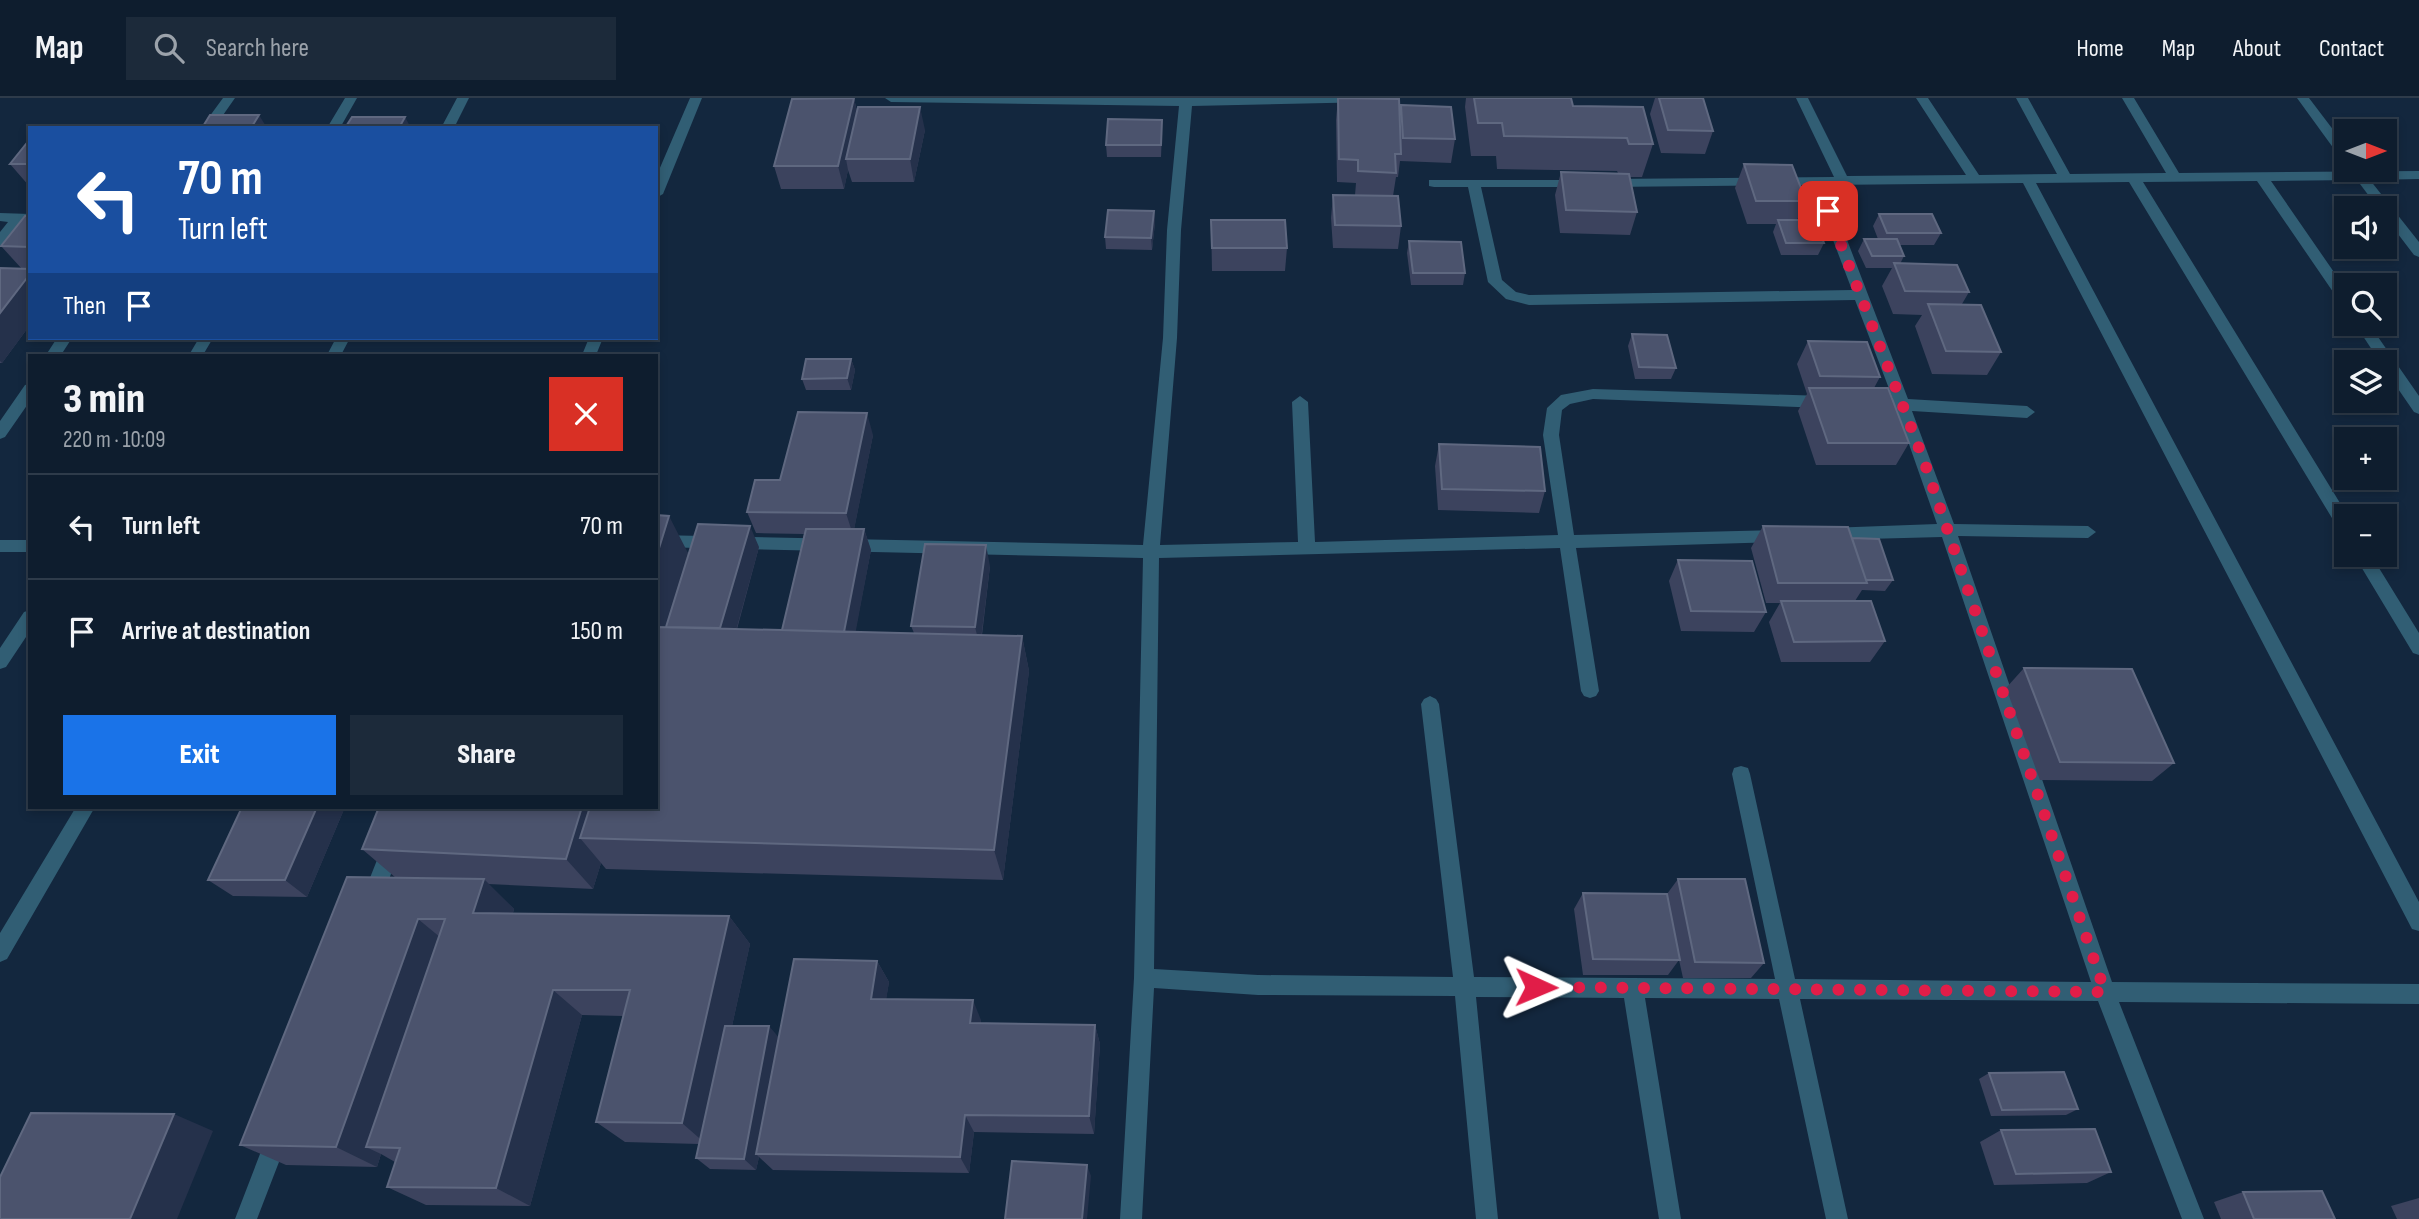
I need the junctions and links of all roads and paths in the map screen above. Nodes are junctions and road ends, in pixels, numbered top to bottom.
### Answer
1 (229, 98) edge
2 (351, 98) edge
3 (463, 98) edge
4 (696, 98) edge
5 (891, 98) edge
6 (1373, 98) edge
7 (1802, 98) edge
8 (1922, 98) edge
9 (2022, 98) edge
10 (2127, 98) edge
11 (2303, 98) edge
12 (1185, 102) junction
13 (208, 126) edge
14 (334, 126) edge
15 (448, 126) edge
16 (2334, 140) edge
17 (2334, 173) edge
18 (2398, 174) edge
19 (2419, 175) edge
20 (2174, 176) junction
21 (2260, 176) junction
22 (2065, 177) junction
23 (2133, 177) junction
24 (1974, 178) junction
25 (2027, 178) junction
26 (1817, 180) junction
27 (1842, 180) junction
28 (2366, 182) edge
29 (1434, 183) dead end
30 (1475, 184) junction
31 (658, 189) edge
32 (0, 217) edge
33 (24, 218) edge
34 (0, 241) edge
35 (2419, 252) edge
36 (2334, 283) edge
37 (1859, 295) junction
38 (2370, 336) edge
39 (28, 392) edge
40 (1300, 402) dead end
41 (1835, 402) edge
42 (1875, 403) edge
43 (1902, 404) junction
44 (2419, 408) edge
45 (2027, 412) dead end
46 (0, 433) edge
47 (2334, 508) edge
48 (1948, 530) junction
49 (2088, 532) dead end
50 (658, 541) edge
51 (1566, 544) junction
52 (0, 546) edge
53 (28, 547) edge
54 (1307, 550) junction
55 (1150, 551) junction
56 (2369, 567) edge
57 (28, 620) edge
58 (2419, 648) edge
59 (0, 662) edge
60 (1590, 691) dead end
61 (1430, 704) dead end
62 (1741, 774) dead end
63 (85, 809) edge
64 (406, 809) edge
65 (2419, 922) edge
66 (362, 923) edge
67 (0, 952) edge
68 (1144, 978) junction
69 (1464, 986) junction
70 (1633, 988) junction
71 (1789, 989) junction
72 (2105, 992) junction
73 (2419, 995) edge
74 (286, 1116) edge
75 (246, 1219) edge
76 (1131, 1219) edge
77 (1487, 1219) edge
78 (1670, 1219) edge
79 (1837, 1219) edge
80 (2193, 1219) edge

1 - 13 street
2 - 14 street
3 - 15 street
4 - 31 street
5 - 12 street
6 - 12 street
7 - 27 street
8 - 24 street
9 - 22 street
10 - 20 street
11 - 16 street
12 - 55 street
17 - 21 street
18 - 19 street
20 - 21 street
20 - 23 street
21 - 36 street
22 - 23 street
22 - 25 street
23 - 47 street
24 - 25 street
24 - 27 street
25 - 65 street
26 - 27 street
26 - 30 street
26 - 37 street
28 - 35 street
29 - 30 street
30 - 37 street
32 - 33 street
33 - 34 street
37 - 43 street
38 - 44 street
39 - 46 street
40 - 54 street
41 - 51 street
42 - 43 street
43 - 45 street
43 - 48 street
48 - 49 street
48 - 51 street
48 - 72 street
50 - 55 street
51 - 54 street
51 - 60 street
52 - 53 street
54 - 55 street
55 - 68 street
56 - 58 street
57 - 59 street
61 - 69 street
62 - 71 street
63 - 67 street
64 - 66 street
68 - 69 street
68 - 76 street
69 - 70 street
69 - 77 street
70 - 71 street
70 - 78 street
71 - 72 street
71 - 79 street
72 - 73 street
72 - 80 street
74 - 75 street

